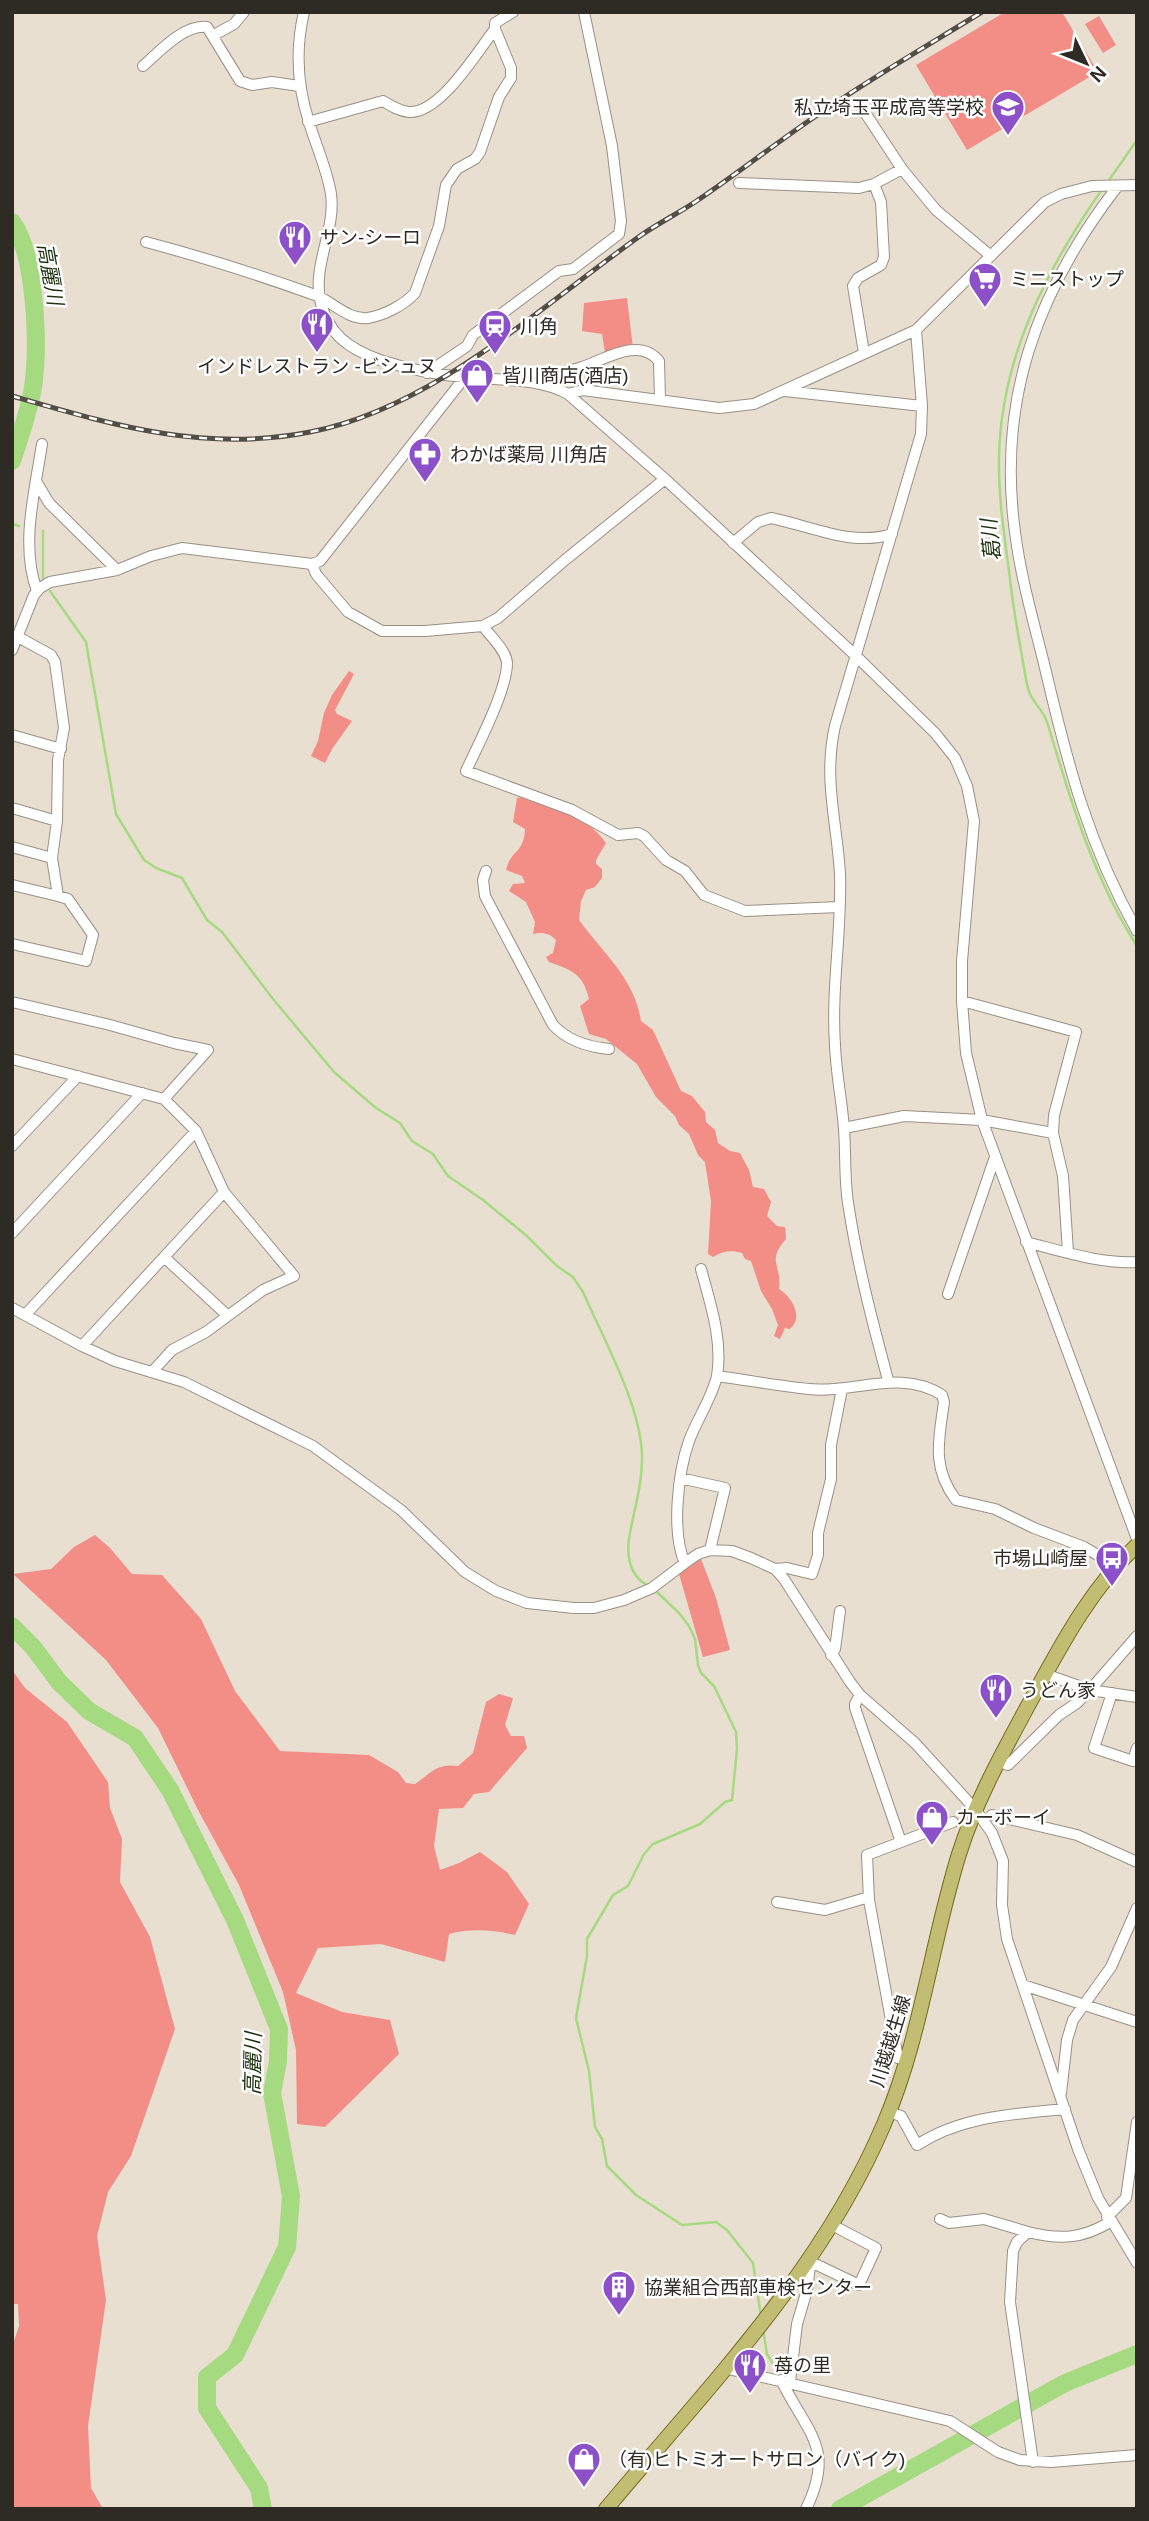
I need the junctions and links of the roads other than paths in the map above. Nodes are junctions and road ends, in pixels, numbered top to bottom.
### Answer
1 (244, 12) edge
2 (304, 12) edge
3 (513, 12) edge
4 (588, 14) edge
5 (495, 29) junction
6 (214, 35) junction
7 (143, 66) dead end
8 (299, 86) junction
9 (860, 104) dead end
10 (308, 122) junction
11 (902, 169) junction
12 (739, 183) dead end
13 (874, 184) junction
14 (1137, 185) edge
15 (1115, 187) junction
16 (146, 242) dead end
17 (991, 256) junction
18 (319, 297) junction
19 (916, 330) junction
20 (864, 354) junction
21 (427, 373) junction
22 (465, 377) junction
23 (534, 382) junction
24 (785, 391) junction
25 (568, 394) junction
26 (660, 401) junction
27 (922, 406) junction
28 (41, 444) dead end
29 (664, 479) junction
30 (36, 481) junction
31 (892, 534) junction
32 (733, 543) junction
33 (312, 564) junction
34 (117, 570) junction
35 (37, 591) junction
36 (483, 626) junction
37 (18, 637) junction
38 (12, 650) edge
39 (855, 655) junction
40 (12, 734) edge
41 (61, 749) junction
42 (12, 808) edge
43 (57, 821) junction
44 (12, 848) edge
45 (52, 858) junction
46 (486, 871) dead end
47 (12, 886) edge
48 (58, 896) junction
49 (839, 907) junction
50 (1137, 931) edge
51 (12, 944) edge
52 (12, 1002) edge
53 (962, 1002) junction
54 (610, 1049) dead end
55 (12, 1059) edge
56 (78, 1076) junction
57 (142, 1093) junction
58 (164, 1099) junction
59 (982, 1120) junction
60 (844, 1128) junction
61 (196, 1131) junction
62 (1053, 1133) junction
63 (12, 1146) edge
64 (995, 1157) junction
65 (223, 1192) junction
66 (12, 1233) edge
67 (1026, 1242) junction
68 (1068, 1252) junction
69 (164, 1256) junction
70 (1137, 1262) edge
71 (701, 1269) dead end
72 (948, 1294) dead end
73 (12, 1308) edge
74 (25, 1315) junction
75 (227, 1315) junction
76 (82, 1346) junction
77 (152, 1372) junction
78 (717, 1376) junction
79 (888, 1381) junction
80 (842, 1389) junction
81 (680, 1478) junction
82 (1137, 1539) edge
83 (1137, 1545) edge
84 (710, 1550) junction
85 (685, 1563) junction
86 (1116, 1566) junction
87 (775, 1569) junction
88 (840, 1611) dead end
89 (1137, 1636) edge
90 (831, 1655) junction
91 (1045, 1674) junction
92 (1090, 1689) junction
93 (1112, 1693) junction
94 (860, 1695) junction
95 (1137, 1696) edge
96 (1137, 1748) edge
97 (998, 1761) junction
98 (975, 1809) junction
99 (992, 1815) dead end
100 (953, 1822) dead end
101 (901, 1842) junction
102 (1137, 1862) edge
103 (869, 1897) junction
104 (777, 1902) dead end
105 (1137, 1908) edge
106 (1023, 1985) junction
107 (1085, 2004) junction
108 (1137, 2022) edge
109 (907, 2059) junction
110 (1061, 2095) junction
111 (1065, 2109) junction
112 (889, 2112) junction
113 (1137, 2122) edge
114 (1131, 2199) edge
115 (940, 2219) dead end
116 (1109, 2220) junction
117 (832, 2225) junction
118 (1028, 2232) junction
119 (811, 2260) junction
120 (1137, 2263) edge
121 (724, 2368) junction
122 (785, 2381) junction
123 (1137, 2455) edge
124 (1033, 2462) junction
125 (606, 2509) edge
126 (806, 2509) edge

1 - 6 street
2 - 8 street
3 - 5 street
4 - 21 street
5 - 10 street
5 - 18 street
6 - 7 street
6 - 8 street
8 - 10 street
9 - 11 street
10 - 18 street
11 - 13 street
11 - 17 street
12 - 13 street
13 - 20 street
14 - 15 street
15 - 17 street
15 - 50 street
16 - 18 street
17 - 19 street
18 - 21 street
19 - 20 street
19 - 27 street
20 - 24 street
21 - 22 street
22 - 23 street
22 - 33 street
23 - 25 street
23 - 26 street
24 - 26 street
24 - 27 street
25 - 26 street
25 - 29 street
27 - 31 street
28 - 30 street
29 - 32 street
29 - 36 street
30 - 34 street
30 - 35 street
31 - 32 street
31 - 39 street
32 - 39 street
33 - 34 street
33 - 36 street
34 - 35 street
35 - 37 street
36 - 49 street
37 - 38 street
37 - 41 street
39 - 49 street
39 - 53 street
40 - 41 street
41 - 43 street
42 - 43 street
43 - 45 street
44 - 45 street
45 - 48 street
46 - 54 street
47 - 48 street
48 - 51 street
49 - 60 street
52 - 58 street
53 - 59 street
53 - 62 street
55 - 56 street
56 - 57 street
56 - 63 street
57 - 58 street
57 - 66 street
58 - 61 street
59 - 60 street
59 - 62 street
59 - 64 street
60 - 79 street
61 - 65 street
61 - 74 street
62 - 68 street
64 - 67 street
64 - 72 street
65 - 69 street
65 - 75 street
67 - 68 street
67 - 82 street
68 - 70 street
69 - 75 street
69 - 76 street
71 - 78 street
73 - 74 street
74 - 76 street
75 - 77 street
76 - 77 street
77 - 85 street
78 - 80 street
78 - 81 street
79 - 80 street
79 - 86 street
80 - 87 street
81 - 84 street
81 - 85 street
83 - 86 main road, 川越越生線
84 - 85 street
84 - 87 street
86 - 91 main road, 川越越生線
87 - 90 street
88 - 90 street
89 - 92 street
90 - 94 street
91 - 92 street
91 - 97 main road, 川越越生線
92 - 93 street
92 - 97 street
93 - 95 street
93 - 96 street
94 - 98 street
94 - 101 street
97 - 98 main road, 川越越生線
98 - 106 street
98 - 109 main road, 川越越生線
99 - 102 street
100 - 101 street
101 - 103 street
103 - 104 street
103 - 109 street
105 - 107 street
106 - 107 street
106 - 110 street
107 - 108 street
107 - 110 street
109 - 112 main road, 川越越生線
110 - 111 street
111 - 112 street
111 - 116 street
112 - 117 main road, 川越越生線
113 - 114 street
114 - 116 street
115 - 118 street
116 - 118 street
116 - 120 street
117 - 119 main road, 川越越生線
117 - 119 street
118 - 124 street
119 - 121 main road, 川越越生線
119 - 122 street
121 - 122 street
121 - 125 main road, 川越越生線
122 - 124 street
122 - 126 street
123 - 124 street

